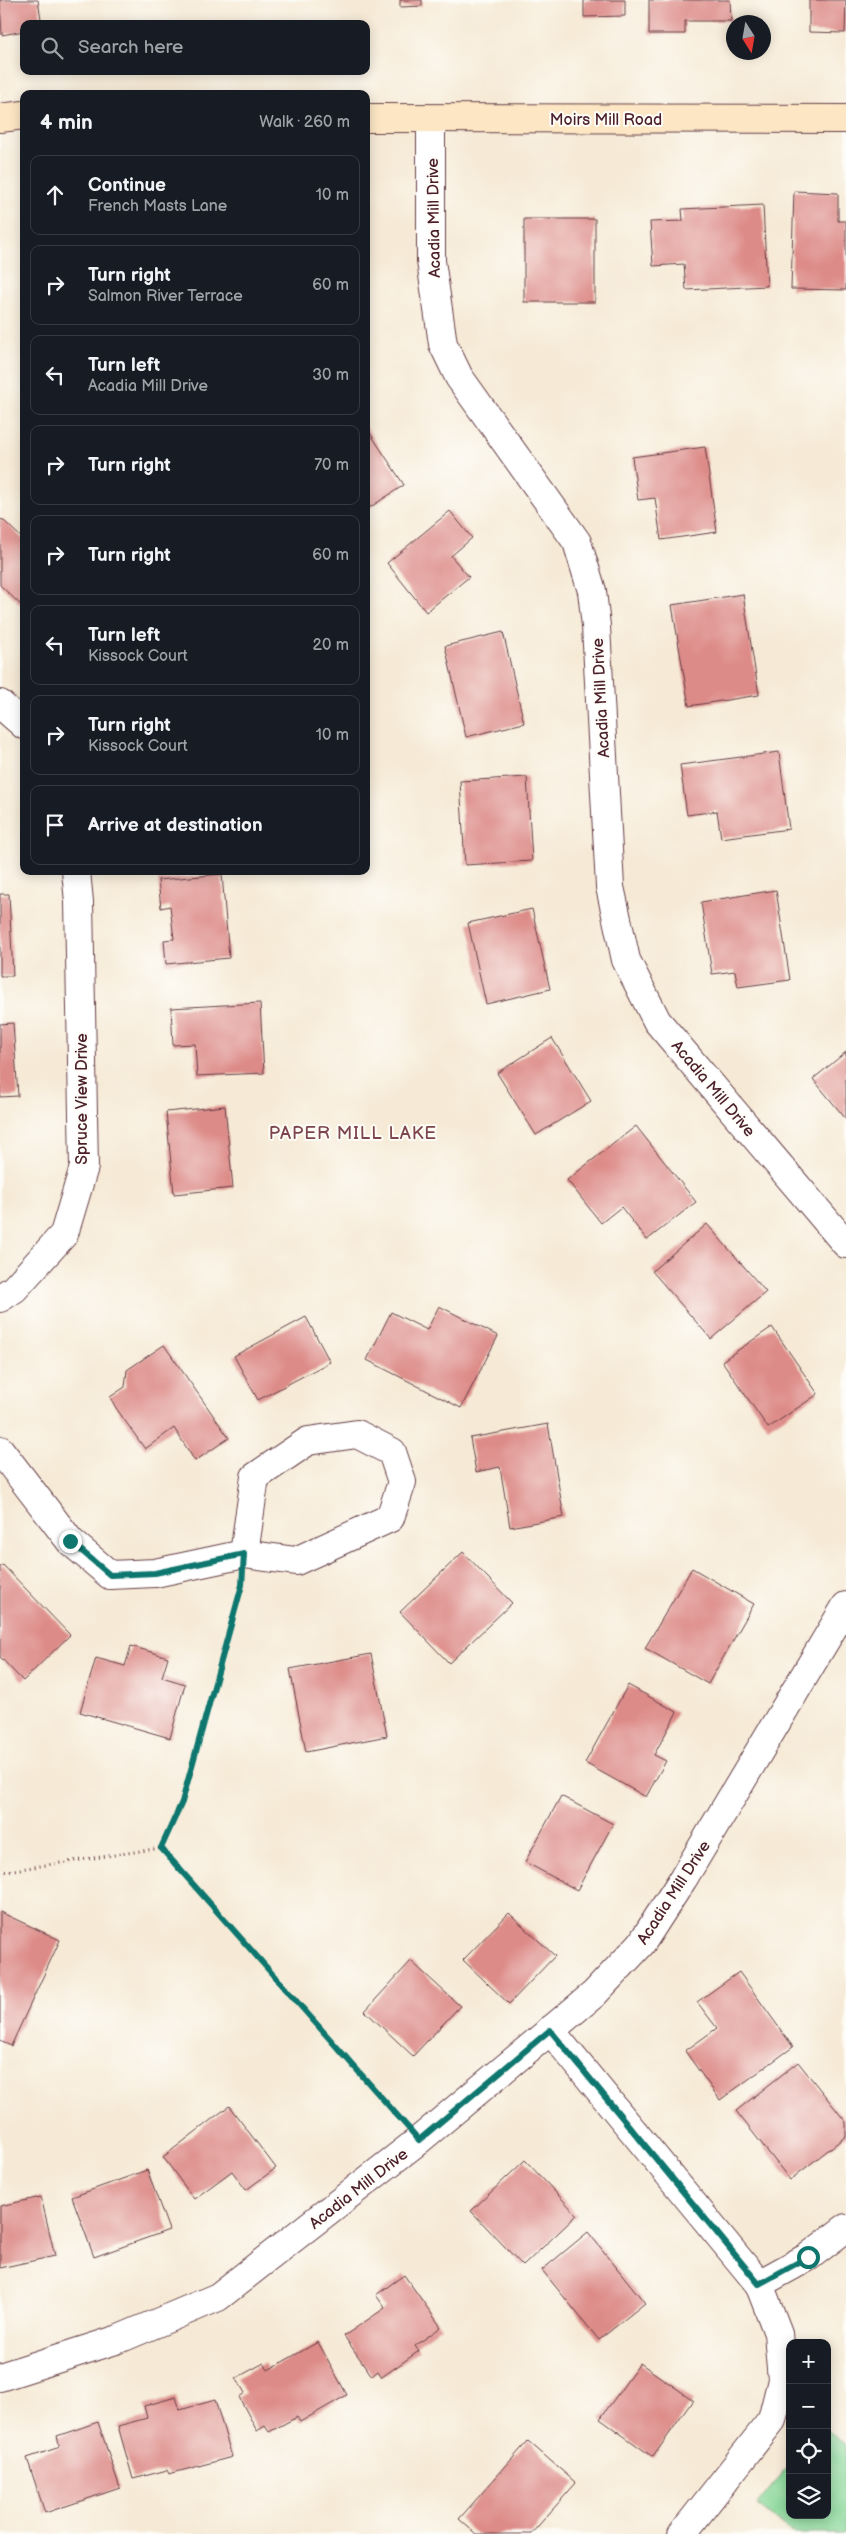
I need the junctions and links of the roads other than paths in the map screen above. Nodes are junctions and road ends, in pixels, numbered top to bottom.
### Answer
1 (20, 116) edge
2 (0, 118) edge
3 (370, 118) edge
4 (431, 119) junction
5 (846, 119) edge
6 (0, 704) edge
7 (20, 722) edge
8 (76, 875) edge
9 (846, 1244) edge
10 (0, 1298) edge
11 (0, 1450) edge
12 (244, 1554) junction
13 (846, 1606) edge
14 (550, 2030) junction
15 (846, 2228) edge
16 (759, 2284) junction
17 (0, 2377) edge
18 (682, 2534) edge

1 - 2 street
3 - 4 street, Moirs Mill Road
4 - 5 street, Moirs Mill Road
4 - 9 street, Acadia Mill Drive
6 - 7 street
8 - 10 street, Spruce View Drive
11 - 12 street
12 - 12 street
13 - 14 street, Acadia Mill Drive
14 - 16 street
14 - 17 street, Acadia Mill Drive
15 - 16 street
16 - 18 street

